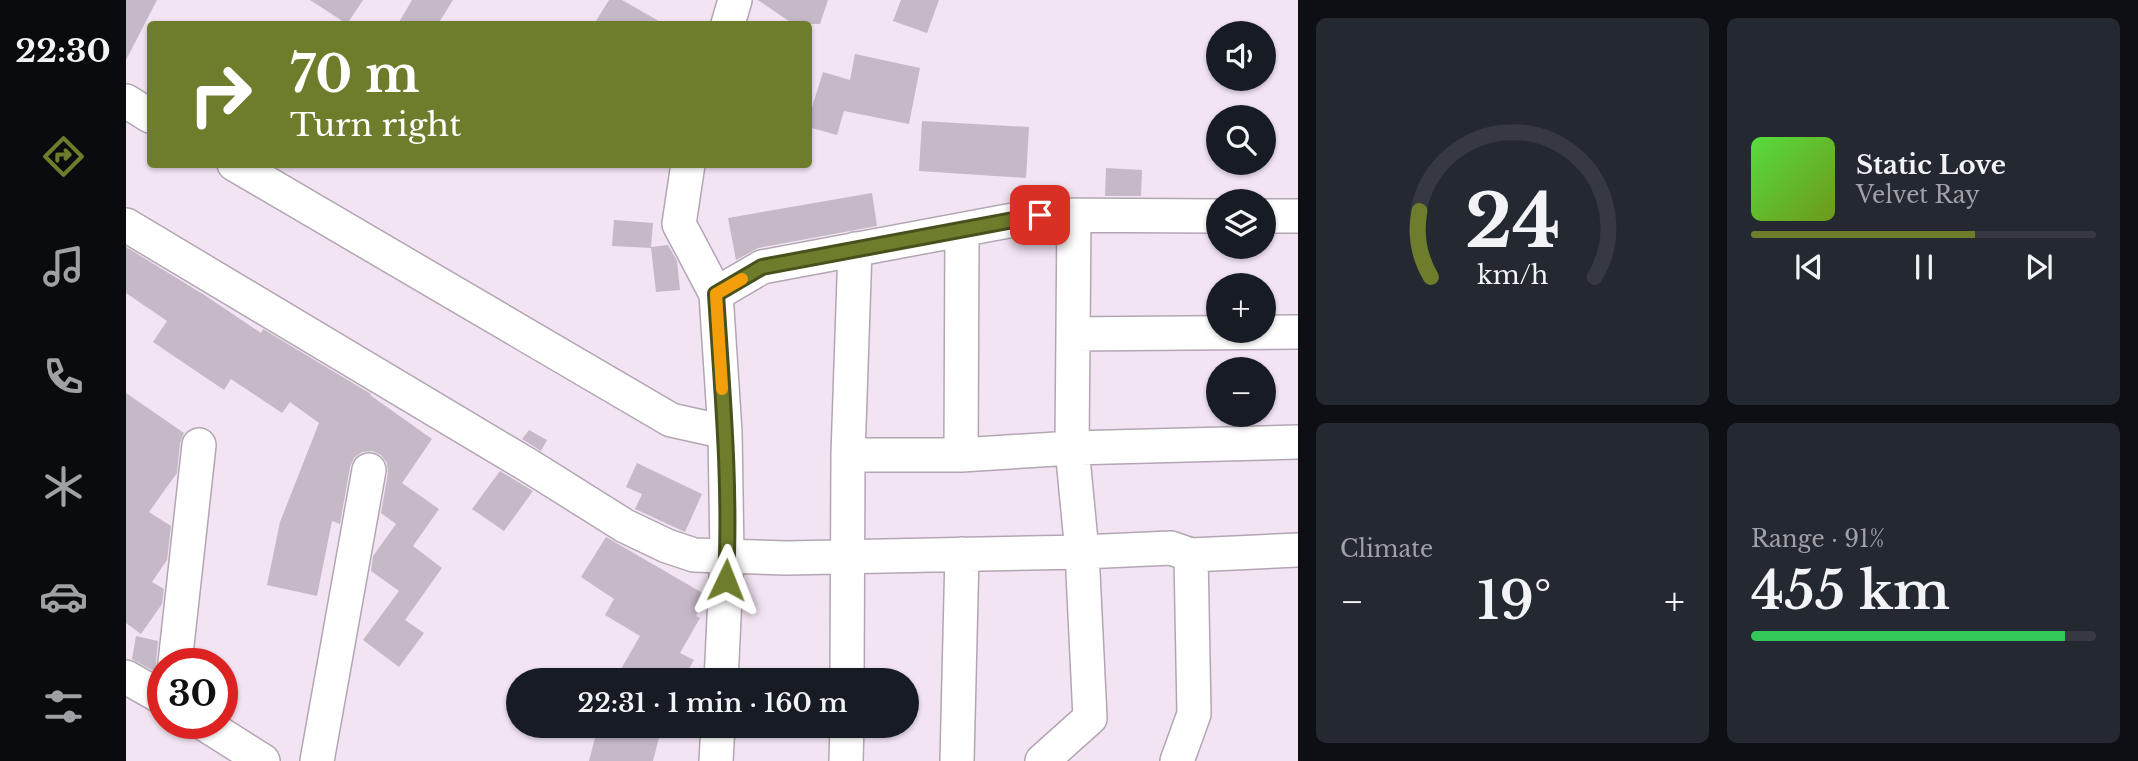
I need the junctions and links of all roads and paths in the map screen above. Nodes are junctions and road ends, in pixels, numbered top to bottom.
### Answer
1 (735, 0) edge
2 (729, 21) edge
3 (126, 101) edge
4 (147, 114) edge
5 (241, 168) edge
6 (687, 168) edge
7 (1074, 216) junction
8 (1206, 216) edge
9 (1276, 216) edge
10 (1298, 216) edge
11 (126, 225) edge
12 (962, 230) junction
13 (855, 249) junction
14 (716, 294) junction
15 (1298, 332) edge
16 (1073, 334) junction
17 (725, 432) junction
18 (1298, 442) edge
19 (199, 445) dead end
20 (1072, 448) junction
21 (848, 455) junction
22 (961, 455) junction
23 (369, 470) dead end
24 (1298, 550) edge
25 (1082, 552) junction
26 (962, 554) junction
27 (727, 555) junction
28 (1191, 555) junction
29 (848, 556) junction
30 (177, 648) edge
31 (722, 668) edge
32 (847, 668) edge
33 (126, 677) edge
34 (147, 689) edge
35 (717, 738) edge
36 (847, 738) edge
37 (228, 739) edge
38 (263, 761) edge
39 (317, 761) edge
40 (716, 761) edge
41 (846, 761) edge
42 (957, 761) edge
43 (1042, 761) edge
44 (1177, 761) edge

1 - 2 street
3 - 4 street
5 - 17 street
6 - 14 street
7 - 8 street
7 - 12 street
7 - 16 street
9 - 10 street
11 - 27 street
12 - 13 street
12 - 22 street
13 - 14 street
13 - 21 street
14 - 17 street
15 - 16 street
16 - 20 street
17 - 27 street
18 - 20 street
19 - 30 street
20 - 22 street
20 - 25 street
21 - 22 street
21 - 29 street
23 - 39 street
24 - 28 street
25 - 26 street
25 - 28 street
25 - 43 street
26 - 29 street
26 - 42 street
27 - 29 street
27 - 31 street
28 - 44 street
29 - 32 street
33 - 34 street
35 - 40 street
36 - 41 street
37 - 38 street

